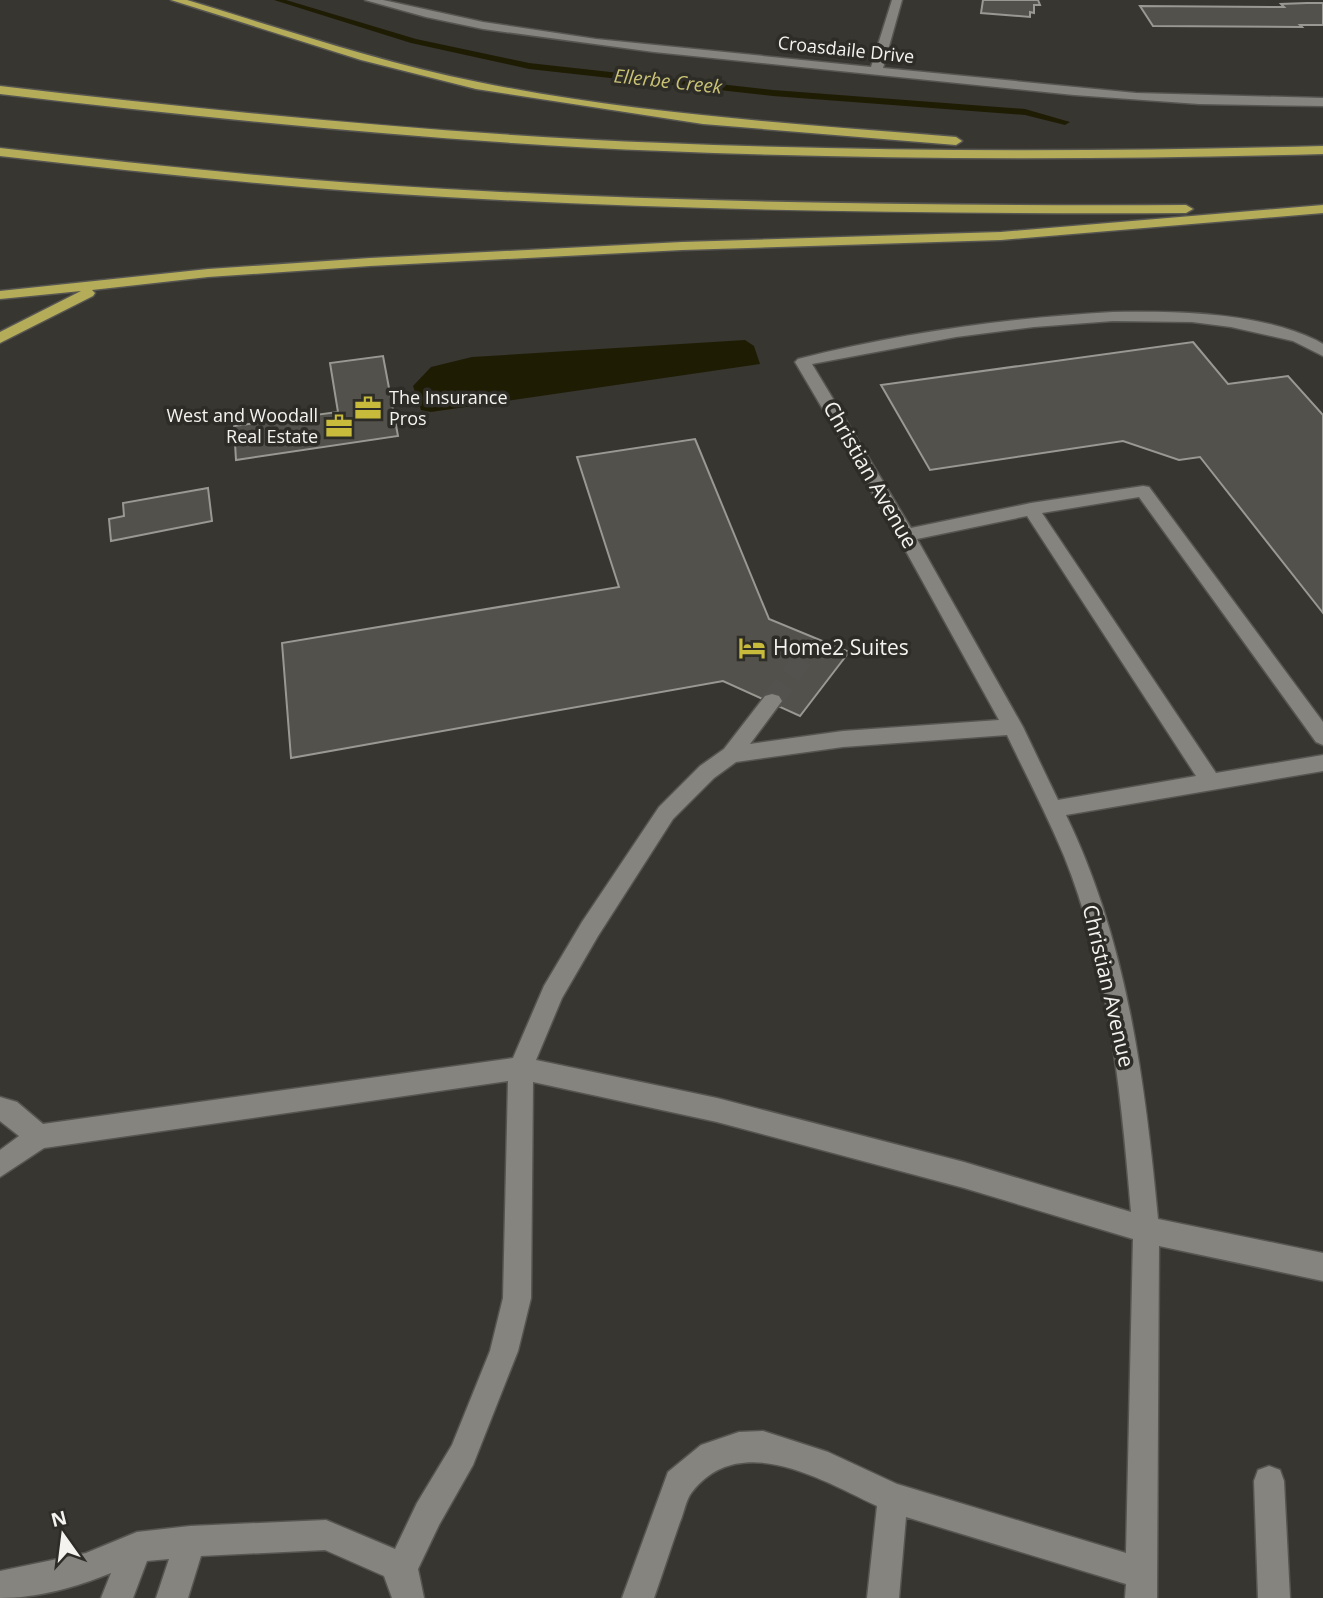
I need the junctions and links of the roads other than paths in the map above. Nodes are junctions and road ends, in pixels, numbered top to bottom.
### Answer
1 (176, 0) edge
2 (370, 0) edge
3 (897, 0) edge
4 (876, 71) junction
5 (0, 90) edge
6 (1323, 102) edge
7 (1323, 150) edge
8 (0, 152) edge
9 (1083, 155) junction
10 (1323, 207) edge
11 (120, 284) junction
12 (0, 295) edge
13 (0, 338) edge
14 (1323, 351) edge
15 (1031, 509) junction
16 (906, 535) junction
17 (772, 701) tunnel mouth
18 (1013, 727) junction
19 (1323, 737) edge
20 (731, 755) junction
21 (1323, 763) edge
22 (1211, 782) junction
23 (1053, 809) junction
24 (521, 1068) junction
25 (0, 1109) edge
26 (39, 1137) junction
27 (0, 1165) edge
28 (1146, 1230) junction
29 (1323, 1267) edge
30 (1269, 1481) dead end
31 (893, 1499) junction
32 (190, 1541) junction
33 (136, 1547) junction
34 (405, 1583) edge
35 (1141, 1586) edge
36 (0, 1587) edge
37 (117, 1598) edge
38 (172, 1598) edge
39 (394, 1598) edge
40 (638, 1598) edge
41 (883, 1598) edge
42 (1274, 1598) edge

1 - 9 highway
2 - 4 street, Croasdaile Drive
3 - 4 street
4 - 6 street, Croasdaile Drive
5 - 9 highway
7 - 9 highway
8 - 10 highway
10 - 11 highway
11 - 12 highway
11 - 13 highway
14 - 16 street, Christian Avenue
15 - 16 street
15 - 19 street
15 - 22 street
16 - 18 street, Christian Avenue
17 - 20 street
18 - 20 street
18 - 23 street, Christian Avenue
20 - 24 street
21 - 22 street
22 - 23 street
23 - 28 street, Christian Avenue
24 - 26 street
24 - 28 street
24 - 34 street
25 - 26 street
26 - 27 street
28 - 29 street
28 - 35 street, Christian Avenue
30 - 42 street
31 - 35 street
31 - 40 street
31 - 41 street
32 - 33 street
32 - 34 street
32 - 38 street
33 - 36 street
33 - 37 street
34 - 39 street

